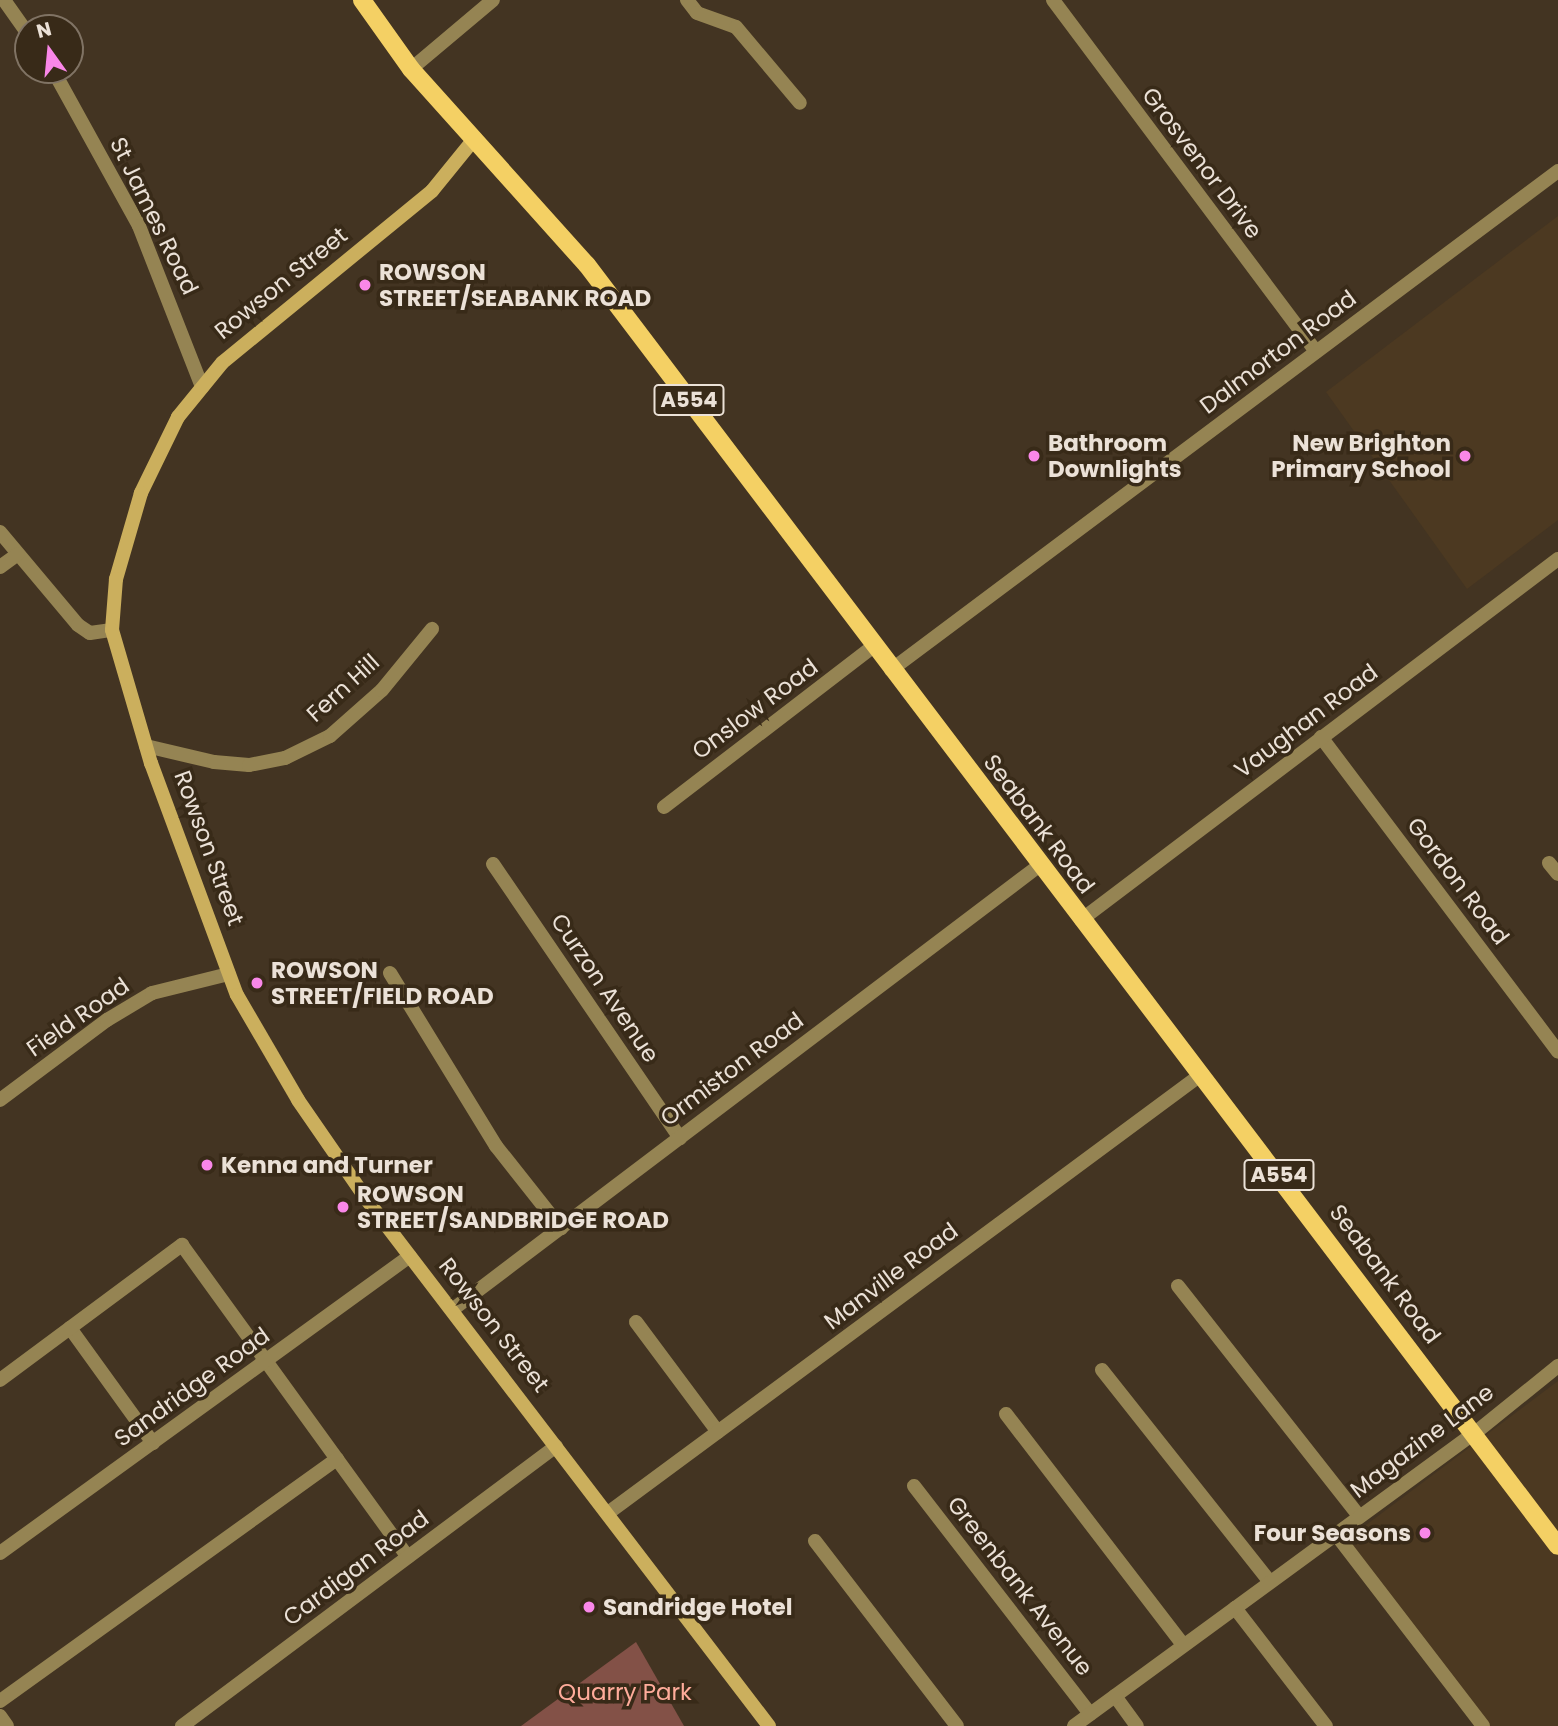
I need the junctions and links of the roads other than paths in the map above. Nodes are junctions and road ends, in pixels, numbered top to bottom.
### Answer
1 (362, 0) edge
2 (493, 0) edge
3 (687, 0) edge
4 (1053, 0) edge
5 (411, 69) junction
6 (61, 84) edge
7 (800, 103) dead end
8 (475, 138) junction
9 (1558, 171) edge
10 (1316, 352) junction
11 (202, 387) junction
12 (0, 532) edge
13 (18, 554) junction
14 (1558, 559) edge
15 (0, 567) edge
16 (432, 628) dead end
17 (113, 631) junction
18 (874, 646) junction
19 (891, 670) junction
20 (1321, 737) junction
21 (146, 746) junction
22 (664, 807) dead end
23 (493, 864) dead end
24 (1040, 865) junction
25 (1081, 920) junction
26 (390, 973) dead end
27 (229, 974) junction
28 (1558, 1052) edge
29 (1202, 1074) junction
30 (0, 1100) edge
31 (680, 1138) junction
32 (561, 1228) junction
33 (410, 1256) junction
34 (1178, 1286) dead end
35 (452, 1310) junction
36 (636, 1322) dead end
37 (70, 1328) junction
38 (267, 1360) junction
39 (1558, 1366) edge
40 (1102, 1370) dead end
41 (0, 1380) edge
42 (1006, 1414) dead end
43 (718, 1432) junction
44 (1475, 1433) junction
45 (153, 1443) junction
46 (556, 1446) junction
47 (337, 1459) junction
48 (914, 1486) dead end
49 (608, 1513) junction
50 (1359, 1516) junction
51 (1335, 1533) junction
52 (815, 1541) dead end
53 (1558, 1546) edge
54 (0, 1553) edge
55 (408, 1557) junction
56 (1269, 1581) junction
57 (1235, 1608) junction
58 (1183, 1645) junction
59 (1115, 1696) junction
60 (0, 1700) edge
61 (1090, 1714) junction
62 (0, 1716) edge
63 (7, 1726) edge
64 (182, 1726) edge
65 (769, 1726) edge
66 (957, 1726) edge
67 (1074, 1726) edge
68 (1137, 1726) edge
69 (1326, 1726) edge
70 (1483, 1726) edge

1 - 5 main road, A554
2 - 5 street
3 - 7 street
4 - 10 street, Grosvenor Drive
5 - 8 main road, A554
6 - 11 street, St James Road
8 - 11 main road, Rowson Street
8 - 18 main road, Seabank Road / A554
9 - 10 street, Dalmorton Road
10 - 19 street, Dalmorton Road
11 - 17 main road, Rowson Street
12 - 13 street
13 - 15 street
13 - 17 street
14 - 20 street, Vaughan Road
16 - 21 street, Fern Hill
17 - 21 main road, Rowson Street
18 - 19 main road, Seabank Road / A554
18 - 22 street, Onslow Road
19 - 24 main road, Seabank Road / A554
20 - 25 street, Vaughan Road
20 - 28 street, Gordon Road
21 - 27 main road, Rowson Street
23 - 31 street, Curzon Avenue
24 - 25 main road, Seabank Road / A554
24 - 31 street, Ormiston Road
25 - 29 main road, Seabank Road / A554
26 - 32 street
27 - 30 street, Field Road
27 - 33 main road, Rowson Street
29 - 43 street, Manville Road
29 - 44 main road, Seabank Road / A554
31 - 32 street, Ormiston Road
32 - 35 street, Ormiston Road
33 - 35 main road, Rowson Street
33 - 38 street, Sandridge Road
34 - 50 street
35 - 46 main road, Rowson Street
36 - 43 street
37 - 38 street
37 - 41 street
37 - 45 street
38 - 45 street, Sandridge Road
38 - 47 street
39 - 44 street, Magazine Lane
40 - 56 street
42 - 58 street
43 - 49 street, Manville Road
44 - 50 street, Magazine Lane
44 - 53 main road, Seabank Road / A554
45 - 54 street, Sandridge Road
46 - 49 main road, Rowson Street
46 - 55 street, Cardigan Road
47 - 55 street
47 - 60 street
48 - 61 street, Greenbank Avenue
49 - 65 main road, Rowson Street
50 - 51 street, Magazine Lane
51 - 56 street, Magazine Lane
51 - 70 street
52 - 66 street
55 - 64 street, Cardigan Road
56 - 57 street, Magazine Lane
57 - 58 street, Magazine Lane
57 - 69 street
58 - 59 street, Magazine Lane
59 - 61 street, Magazine Lane
59 - 68 street
61 - 67 street, Magazine Lane
62 - 63 street

